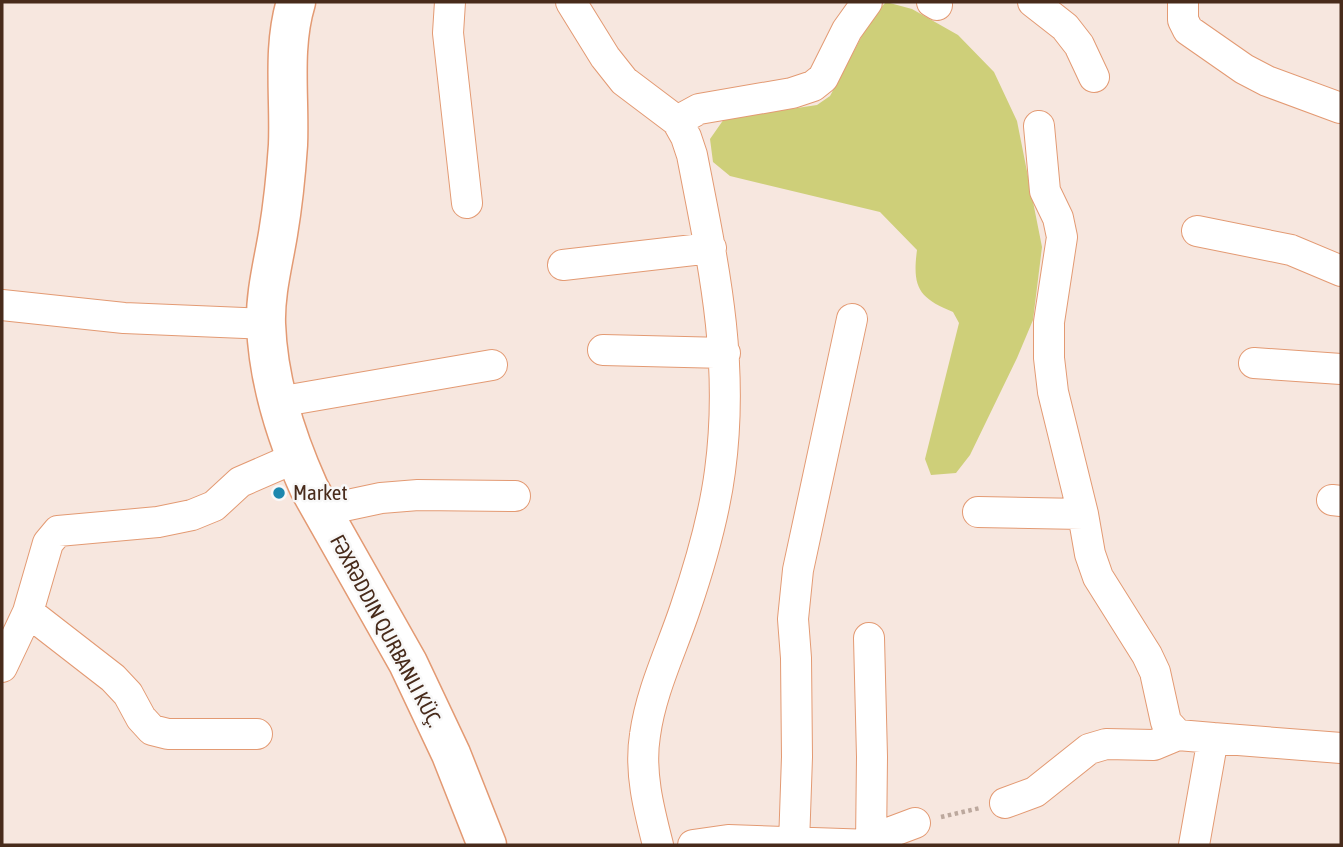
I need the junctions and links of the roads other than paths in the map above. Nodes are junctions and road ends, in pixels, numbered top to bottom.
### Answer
1 (296, 2) edge
2 (450, 2) edge
3 (571, 2) edge
4 (867, 2) edge
5 (1033, 2) edge
6 (1183, 2) edge
7 (1094, 77) dead end
8 (1340, 108) edge
9 (677, 121) junction
10 (1039, 126) dead end
11 (467, 203) dead end
12 (1198, 231) dead end
13 (711, 248) junction
14 (563, 265) dead end
15 (1341, 271) edge
16 (2, 305) edge
17 (852, 319) dead end
18 (266, 324) junction
19 (603, 350) dead end
20 (725, 353) junction
21 (1254, 363) dead end
22 (492, 365) dead end
23 (1341, 369) edge
24 (278, 402) junction
25 (295, 458) junction
26 (515, 496) dead end
27 (320, 511) junction
28 (978, 512) dead end
29 (1083, 514) junction
30 (28, 612) junction
31 (869, 638) dead end
32 (2, 667) edge
33 (257, 734) dead end
34 (1178, 735) junction
35 (1213, 737) junction
36 (1341, 748) edge
37 (1005, 803) road end
38 (915, 823) road end
39 (794, 844) edge
40 (487, 845) edge
41 (658, 845) edge
42 (693, 845) edge
43 (871, 845) edge
44 (1194, 845) edge

1 - 18 street
2 - 11 street
3 - 9 street
4 - 9 street
5 - 7 street
6 - 8 street
9 - 13 street
10 - 29 street
12 - 15 street
13 - 14 street
13 - 20 street
16 - 18 street
17 - 39 street
18 - 24 street
19 - 20 street
20 - 41 street
21 - 23 street
22 - 24 street
24 - 25 street
25 - 27 street
25 - 30 street
26 - 27 street
27 - 40 street
28 - 29 street
29 - 34 street
30 - 32 street
30 - 33 street
31 - 43 street
34 - 35 street
34 - 37 street
35 - 36 street
35 - 44 street
38 - 43 street
39 - 42 street
39 - 43 street

